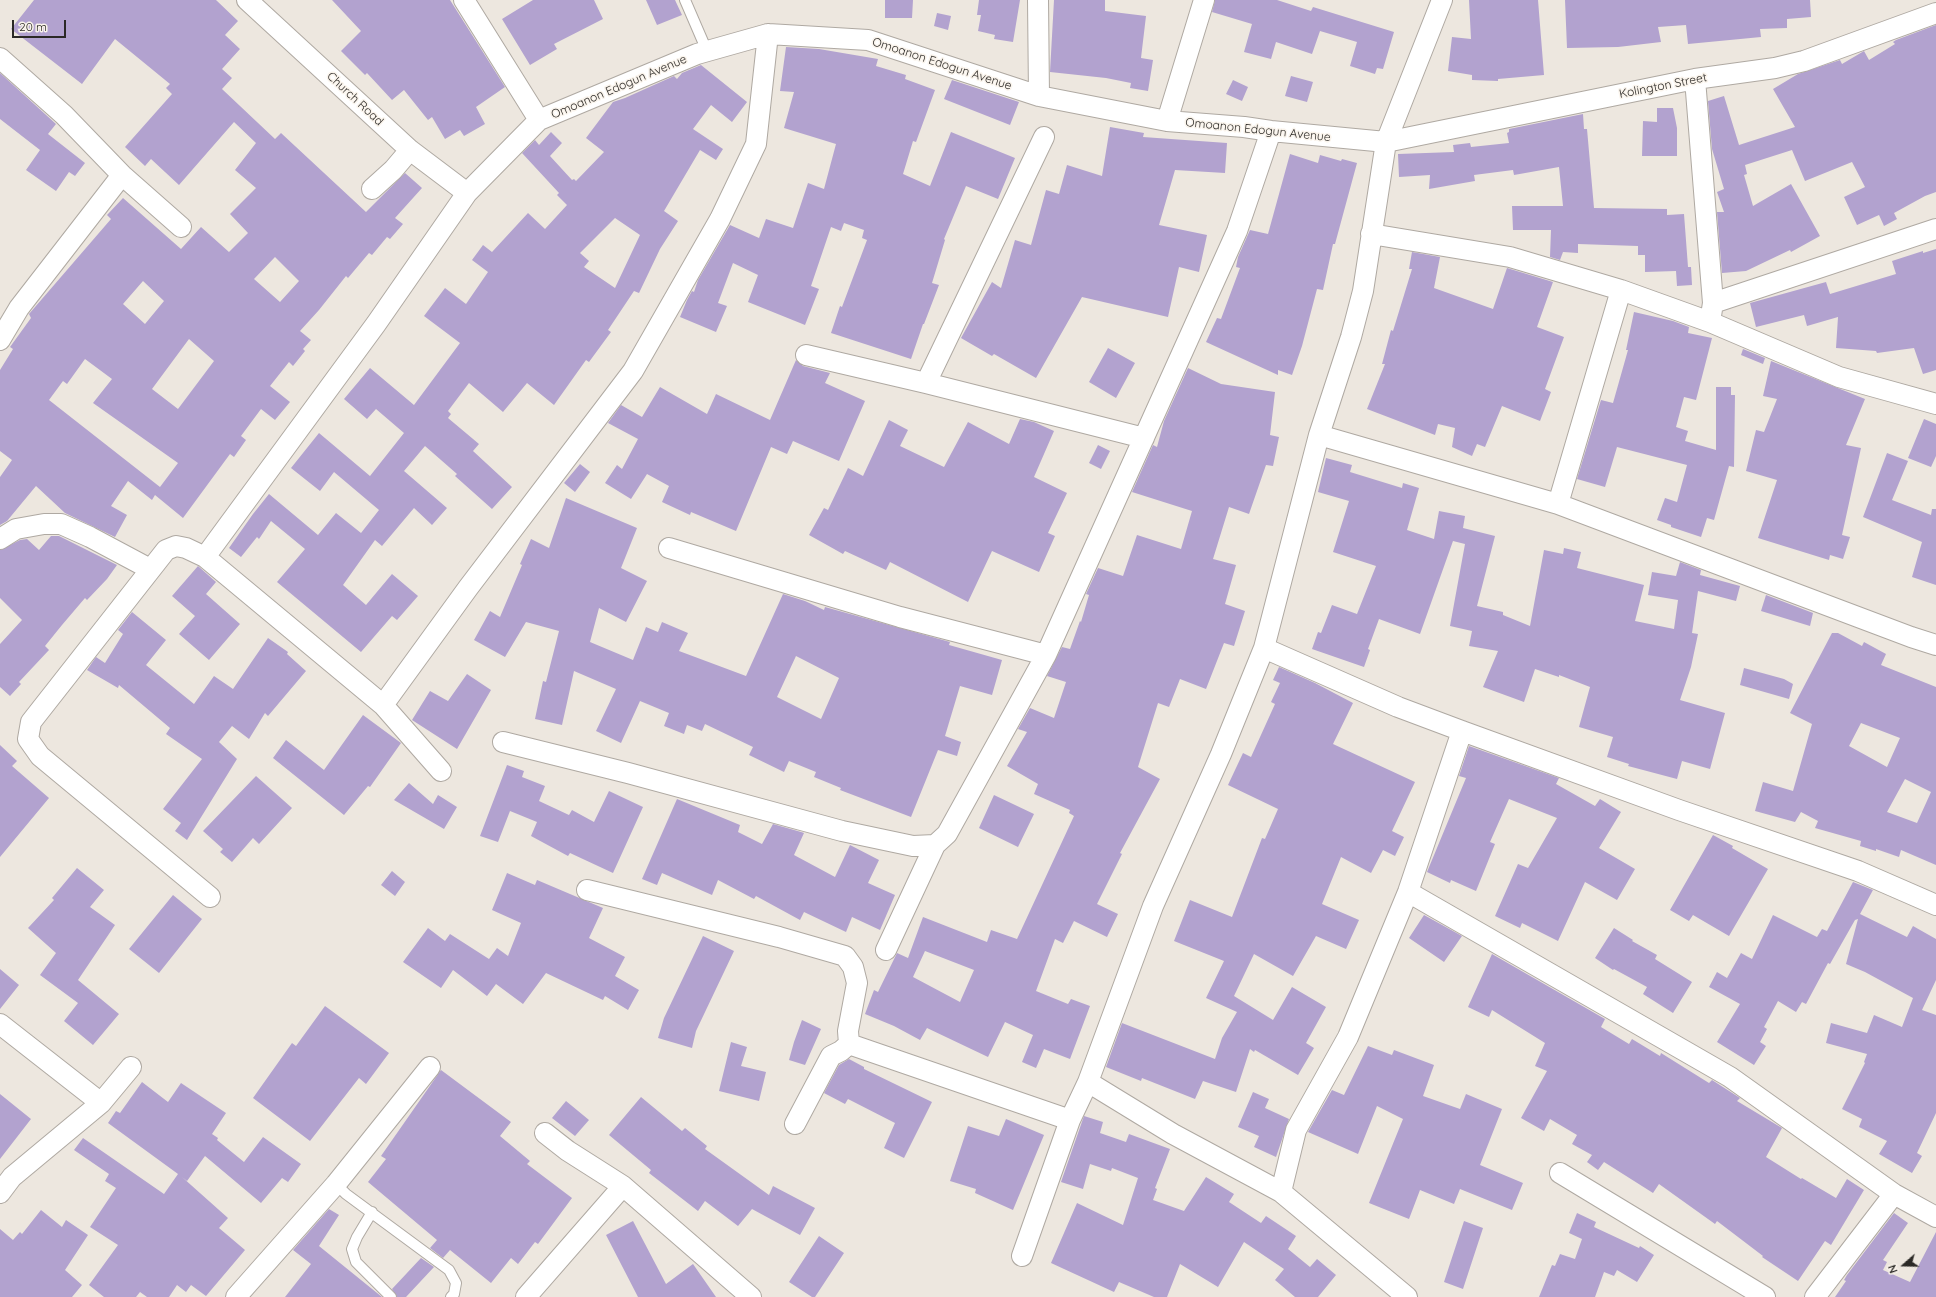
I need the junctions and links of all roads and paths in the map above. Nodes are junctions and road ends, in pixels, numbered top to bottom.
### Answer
1 (247, 0) edge
2 (464, 0) edge
3 (685, 0) edge
4 (1038, 0) edge
5 (1204, 0) edge
6 (1442, 0) edge
7 (1936, 12) edge
8 (768, 34) junction
9 (707, 51) junction
10 (0, 58) edge
11 (1695, 79) junction
12 (1040, 96) junction
13 (539, 120) junction
14 (1168, 121) junction
15 (1271, 131) junction
16 (1044, 137) dead end
17 (1386, 142) junction
18 (410, 150) junction
19 (122, 175) junction
20 (372, 189) dead end
21 (468, 193) junction
22 (181, 227) dead end
23 (1936, 229) edge
24 (1371, 234) junction
25 (1621, 290) junction
26 (1711, 313) junction
27 (0, 340) edge
28 (806, 355) dead end
29 (926, 383) junction
30 (1936, 404) edge
31 (1319, 435) junction
32 (1144, 438) junction
33 (1558, 504) junction
34 (0, 539) edge
35 (669, 548) dead end
36 (205, 557) junction
37 (150, 569) junction
38 (1936, 645) edge
39 (1264, 648) junction
40 (1046, 655) junction
41 (383, 705) junction
42 (1462, 731) junction
43 (503, 742) dead end
44 (441, 771) dead end
45 (935, 845) junction
46 (587, 890) dead end
47 (1408, 892) junction
48 (210, 897) dead end
49 (1936, 905) edge
50 (886, 950) dead end
51 (0, 1024) edge
52 (849, 1044) junction
53 (131, 1067) dead end
54 (430, 1067) dead end
55 (1088, 1082) junction
56 (101, 1103) junction
57 (1070, 1120) junction
58 (795, 1124) dead end
59 (545, 1133) dead end
60 (1560, 1173) dead end
61 (336, 1184) junction
62 (623, 1186) junction
63 (1281, 1192) junction
64 (0, 1193) edge
65 (1894, 1194) junction
66 (372, 1212) junction
67 (1936, 1217) edge
68 (1022, 1256) dead end
69 (236, 1297) edge
70 (392, 1297) edge
71 (451, 1297) edge
72 (526, 1297) edge
73 (751, 1297) edge
74 (1407, 1297) edge
75 (1765, 1297) edge
76 (1815, 1297) edge

1 - 18 street, Church Road
2 - 13 street
3 - 9 lane
4 - 12 street
5 - 14 street
6 - 17 street
7 - 11 street, Kolington Street
8 - 9 street, Omoanon Edogun Avenue
8 - 12 street, Omoanon Edogun Avenue
8 - 41 street
9 - 13 street, Omoanon Edogun Avenue
10 - 19 street
11 - 17 street, Kolington Street
11 - 26 street
12 - 14 street, Omoanon Edogun Avenue
13 - 21 street, Omoanon Edogun Avenue
14 - 15 street, Omoanon Edogun Avenue
15 - 17 street, Omoanon Edogun Avenue
15 - 32 street
16 - 29 street
17 - 24 street
18 - 20 street
18 - 21 street, Church Road
19 - 22 street
19 - 27 street
21 - 36 street, Omoanon Edogun Avenue
23 - 26 street
24 - 25 street
24 - 31 street
25 - 26 street
25 - 33 street
26 - 30 street
28 - 29 street
29 - 32 street
31 - 33 street
31 - 39 street
32 - 40 street
33 - 38 street
34 - 37 street
35 - 40 street
36 - 37 street
36 - 41 street
37 - 48 street
39 - 42 street
39 - 55 street
40 - 45 street
41 - 44 street
42 - 47 street
42 - 49 street
43 - 45 street
45 - 50 street
46 - 52 street
47 - 63 street
47 - 65 street
51 - 56 street
52 - 57 street
52 - 58 street
53 - 56 street
54 - 61 street
55 - 57 street
55 - 63 street
56 - 64 street
57 - 68 street
59 - 62 street
60 - 75 street
61 - 66 lane
61 - 69 street
62 - 72 street
62 - 73 street
63 - 74 street
65 - 67 street
65 - 76 street
66 - 70 lane
66 - 71 lane

